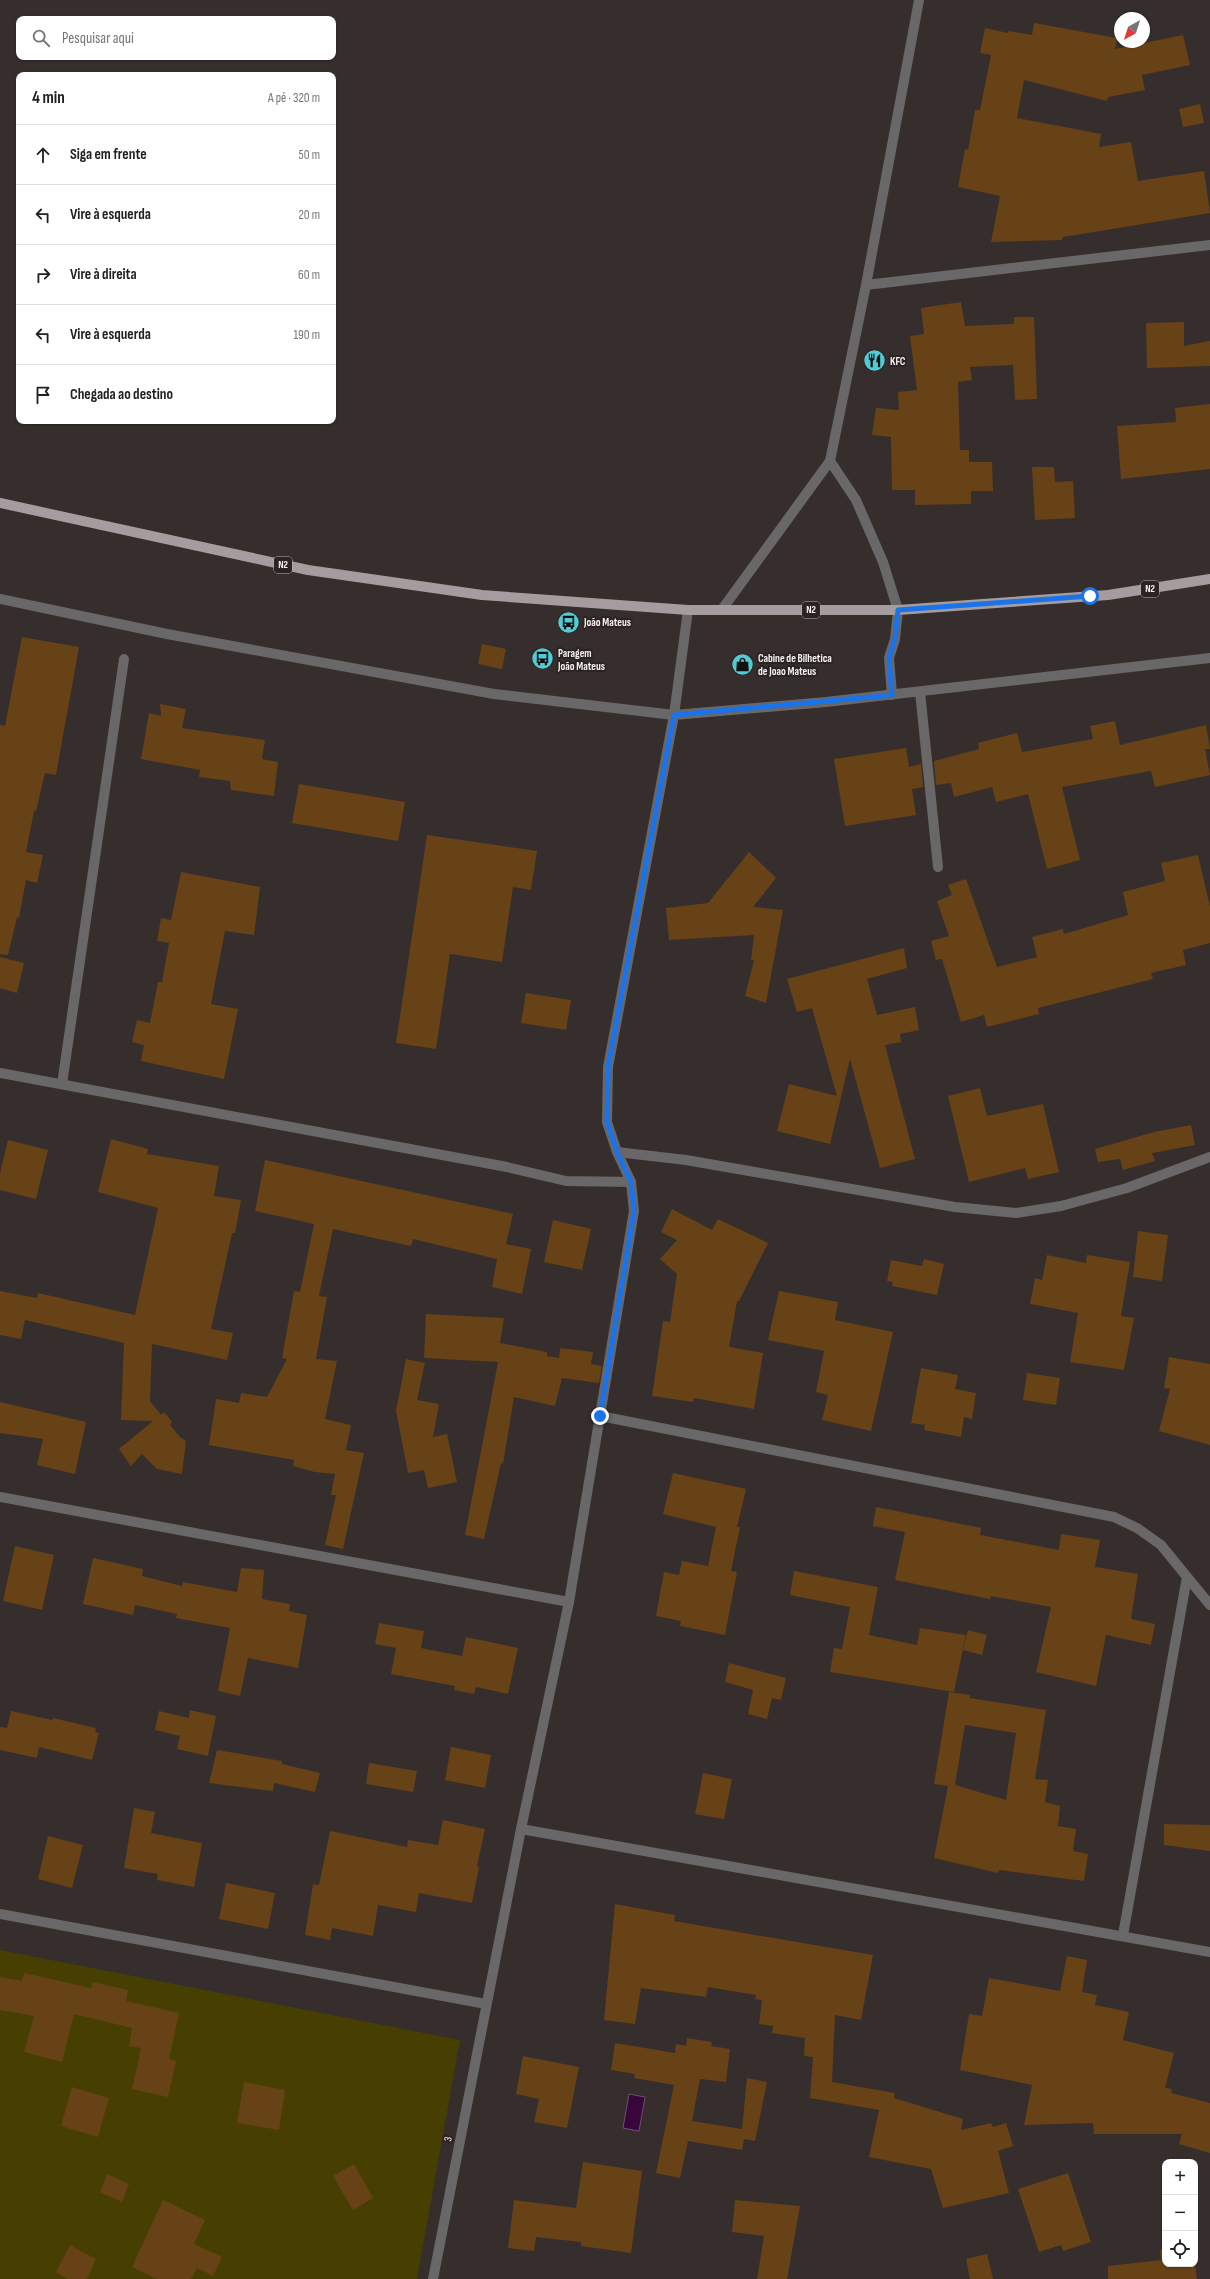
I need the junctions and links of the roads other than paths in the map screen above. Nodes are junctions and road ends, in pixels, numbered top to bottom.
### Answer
1 (919, 0) edge
2 (1210, 245) edge
3 (866, 285) junction
4 (830, 462) junction
5 (0, 503) edge
6 (1210, 579) edge
7 (0, 599) edge
8 (723, 608) junction
9 (688, 610) junction
10 (898, 610) junction
11 (1210, 658) edge
12 (124, 659) dead end
13 (920, 692) junction
14 (892, 695) junction
15 (674, 715) junction
16 (938, 867) dead end
17 (0, 1073) edge
18 (62, 1084) junction
19 (617, 1152) junction
20 (1210, 1157) edge
21 (631, 1182) junction
22 (600, 1416) junction
23 (0, 1497) edge
24 (1187, 1577) junction
25 (568, 1602) junction
26 (1210, 1604) edge
27 (521, 1829) junction
28 (0, 1914) edge
29 (1123, 1935) junction
30 (1210, 1952) edge
31 (486, 2004) junction
32 (433, 2279) edge

1 - 3 street
2 - 3 street
3 - 4 street
4 - 8 street
4 - 10 street
5 - 9 main road, N2
6 - 10 main road, N2
7 - 15 street
8 - 9 main road, N2
8 - 10 main road, N2
9 - 15 street, 3
10 - 14 street
11 - 13 street
12 - 18 street
13 - 14 street
13 - 16 street
14 - 15 street
15 - 19 street, 3
17 - 18 street
18 - 21 street
19 - 20 street
19 - 21 street, 3
21 - 22 street, 3
22 - 24 street
22 - 25 street, 3
23 - 25 street
24 - 26 street
24 - 29 street
25 - 27 street, 3
27 - 29 street
27 - 31 street, 3
28 - 31 street
29 - 30 street
31 - 32 street, 3

